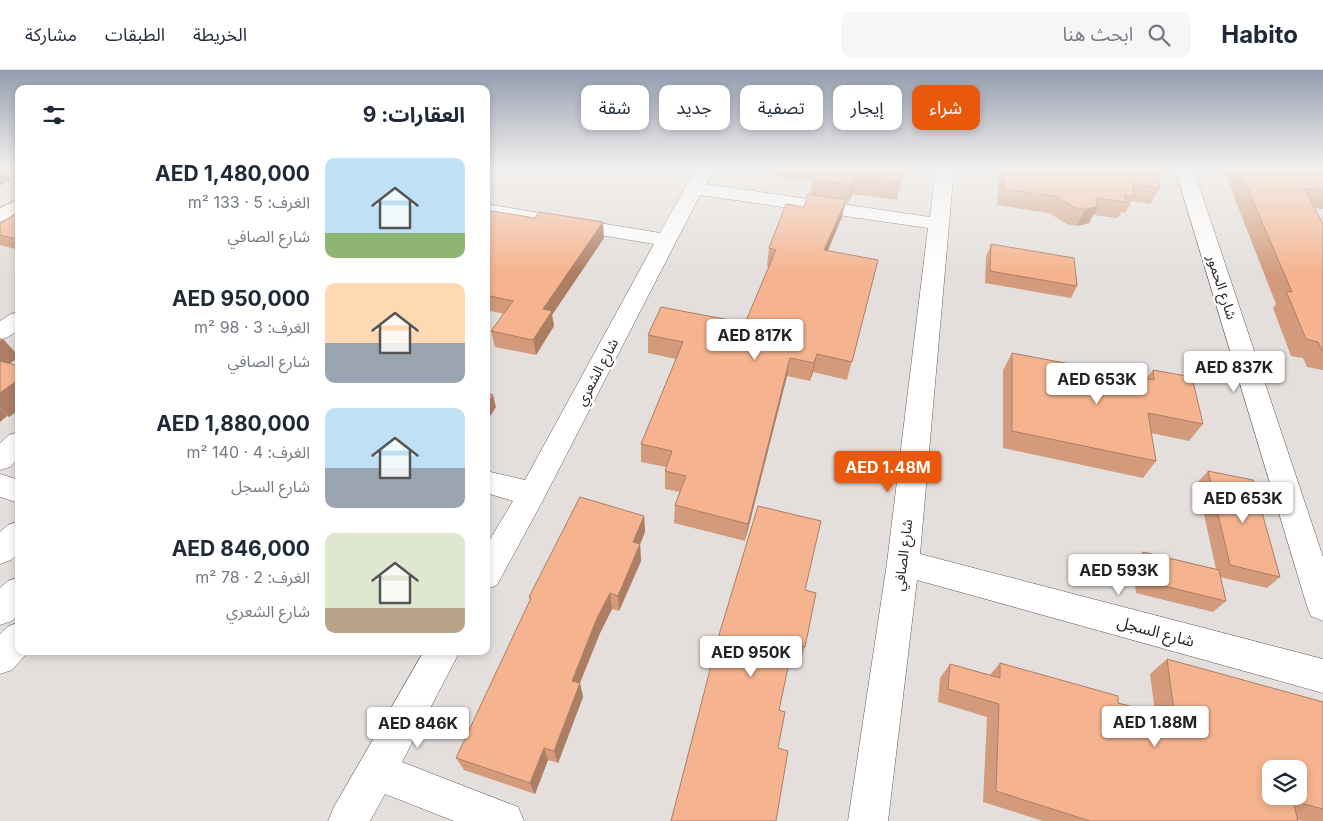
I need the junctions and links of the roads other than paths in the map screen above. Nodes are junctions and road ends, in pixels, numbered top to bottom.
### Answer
1 (687, 203) edge
2 (830, 203) edge
3 (941, 203) edge
4 (1195, 203) edge
5 (15, 207) edge
6 (490, 211) edge
7 (0, 216) edge
8 (939, 224) junction
9 (667, 240) junction
10 (15, 322) edge
11 (0, 332) edge
12 (15, 446) edge
13 (0, 459) edge
14 (490, 483) edge
15 (0, 485) edge
16 (15, 491) edge
17 (532, 494) junction
18 (15, 538) edge
19 (0, 551) edge
20 (903, 563) junction
21 (490, 568) edge
22 (15, 596) edge
23 (1323, 606) edge
24 (0, 610) edge
25 (15, 642) edge
26 (441, 655) edge
27 (0, 658) edge
28 (1323, 676) edge
29 (376, 771) junction
30 (348, 821) edge
31 (504, 821) edge
32 (868, 821) edge

1 - 9 street, شارع الشعري
2 - 8 street
3 - 8 street, شارع الصافي
4 - 23 street, شارع الحمور
5 - 7 street
6 - 9 street
8 - 20 street, شارع الصافي
9 - 17 street, شارع الشعري
10 - 11 street
12 - 13 street
14 - 17 street
15 - 16 street
17 - 21 street, شارع الشعري
18 - 19 street
20 - 28 street, شارع السجل
20 - 32 street, شارع الصافي
22 - 24 street
25 - 27 street
26 - 29 street
29 - 30 street
29 - 31 street

